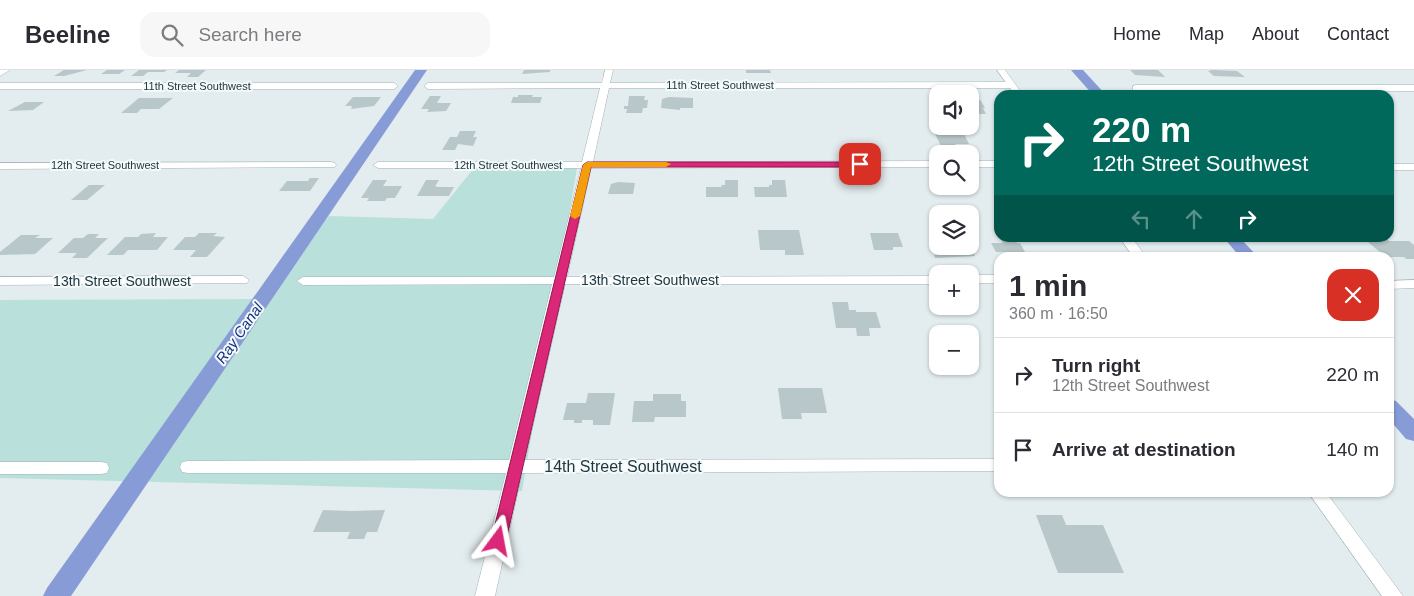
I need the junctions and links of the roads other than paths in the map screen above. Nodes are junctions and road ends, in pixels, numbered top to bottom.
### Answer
1 (6, 70) edge
2 (609, 70) edge
3 (1001, 70) edge
4 (0, 73) edge
5 (606, 85) junction
6 (1012, 85) junction
7 (0, 86) edge
8 (394, 86) dead end
9 (428, 86) dead end
10 (1136, 88) dead end
11 (1414, 88) edge
12 (1016, 90) edge
13 (929, 164) edge
14 (979, 164) edge
15 (994, 164) edge
16 (331, 165) dead end
17 (378, 165) dead end
18 (587, 165) junction
19 (0, 166) edge
20 (1394, 167) edge
21 (1414, 167) edge
22 (994, 279) edge
23 (243, 280) dead end
24 (560, 280) junction
25 (929, 280) edge
26 (979, 280) edge
27 (304, 281) dead end
28 (0, 282) edge
29 (1394, 284) edge
30 (1414, 284) edge
31 (994, 465) edge
32 (188, 467) dead end
33 (516, 467) junction
34 (0, 468) edge
35 (101, 468) dead end
36 (1320, 497) edge
37 (485, 596) edge
38 (1393, 596) edge

1 - 4 street
2 - 5 street
3 - 6 street
5 - 6 street, 11th Street Southwest
5 - 9 street, 11th Street Southwest
5 - 18 street
6 - 12 street
7 - 8 street, 11th Street Southwest
10 - 11 street
13 - 18 street, 12th Street Southwest
14 - 15 street
16 - 19 street, 12th Street Southwest
17 - 18 street, 12th Street Southwest
18 - 24 street
20 - 21 street
22 - 26 street
23 - 28 street, 13th Street Southwest
24 - 25 street, 13th Street Southwest
24 - 27 street, 13th Street Southwest
24 - 33 street
29 - 30 street
31 - 33 street, 14th Street Southwest
32 - 33 street, 14th Street Southwest
33 - 37 street
34 - 35 street
36 - 38 street

